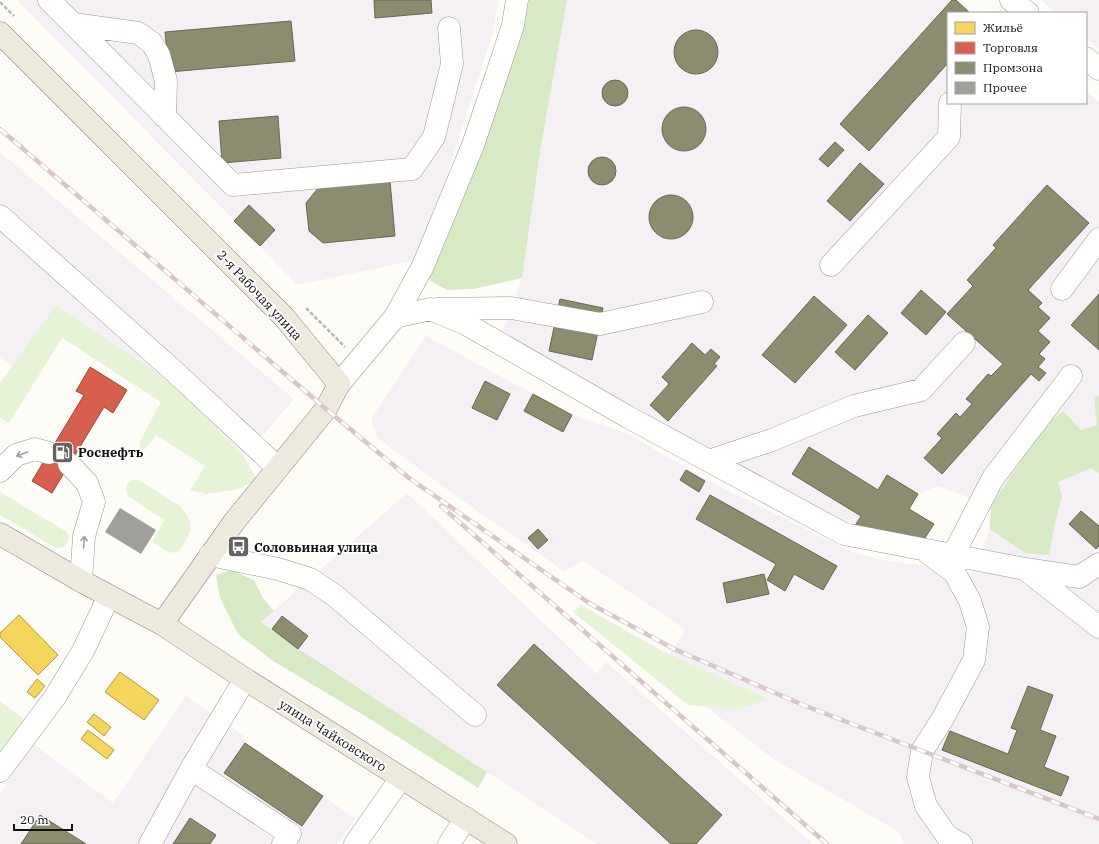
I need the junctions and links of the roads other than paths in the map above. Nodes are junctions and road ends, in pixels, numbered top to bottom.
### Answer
1 (50, 0) edge
2 (517, 0) edge
3 (73, 24) junction
4 (449, 28) dead end
5 (0, 32) edge
6 (1087, 59) edge
7 (1099, 68) edge
8 (950, 104) edge
9 (165, 117) junction
10 (0, 216) edge
11 (1099, 239) edge
12 (831, 265) dead end
13 (1062, 289) dead end
14 (702, 302) dead end
15 (430, 309) junction
16 (395, 317) junction
17 (964, 343) dead end
18 (1071, 376) dead end
19 (339, 384) junction
20 (49, 453) dead end
21 (709, 460) junction
22 (69, 464) dead end
23 (278, 468) junction
24 (0, 471) edge
25 (0, 534) edge
26 (923, 550) junction
27 (210, 555) junction
28 (953, 555) junction
29 (1099, 564) edge
30 (1025, 569) junction
31 (1089, 580) edge
32 (81, 581) junction
33 (109, 596) junction
34 (162, 624) junction
35 (1099, 627) edge
36 (244, 679) junction
37 (475, 715) dead end
38 (191, 768) junction
39 (0, 771) edge
40 (401, 778) junction
41 (466, 818) junction
42 (150, 844) edge
43 (283, 844) edge
44 (355, 844) edge
45 (449, 844) edge
46 (506, 844) edge
47 (961, 844) edge

1 - 3 street
2 - 16 street
3 - 9 street
3 - 9 street
4 - 9 street
5 - 19 main road, 2-я Рабочая улица
6 - 7 street
8 - 12 street
10 - 23 street
11 - 13 street
14 - 15 street
15 - 16 street
15 - 21 street
16 - 19 street
17 - 21 street
18 - 28 street
19 - 23 main road
20 -> 24 street
21 - 26 street
32 -> 22 street
23 - 27 main road
25 - 32 main road
26 - 28 street
26 - 47 street
27 - 34 main road
27 - 37 street
28 - 30 street
29 - 31 street
30 - 31 street
30 - 35 street
32 - 33 main road
33 - 34 main road
33 - 39 street
34 - 36 main road, улица Чайковского
36 - 38 street
36 - 40 main road, улица Чайковского
38 - 42 street
38 - 43 street
40 - 41 main road, улица Чайковского
40 - 44 street
41 - 45 street
41 - 46 main road, улица Чайковского

